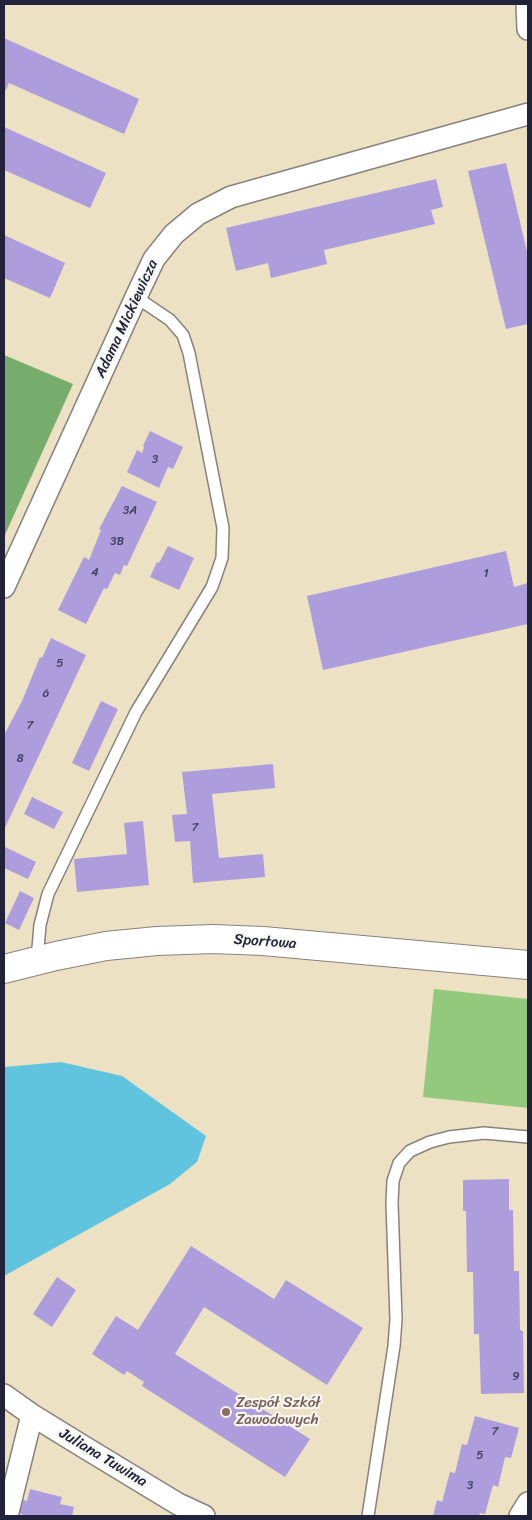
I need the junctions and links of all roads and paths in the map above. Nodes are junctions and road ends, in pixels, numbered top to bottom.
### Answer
1 (526, 4) edge
2 (528, 29) edge
3 (528, 114) edge
4 (136, 297) junction
5 (4, 587) edge
6 (38, 960) junction
7 (528, 965) edge
8 (4, 969) edge
9 (528, 1137) edge
10 (4, 1395) edge
11 (32, 1415) junction
12 (528, 1503) edge
13 (8, 1516) edge
14 (204, 1516) edge
15 (368, 1516) edge
16 (520, 1516) edge

1 - 2 street
3 - 4 street, Adama Mickiewicza
4 - 5 street, Adama Mickiewicza
4 - 6 lane
6 - 7 street, Sportowa
6 - 8 street, Sportowa
9 - 15 lane
10 - 11 street, Juliana Tuwima
11 - 13 street
11 - 14 street, Juliana Tuwima
12 - 16 street

